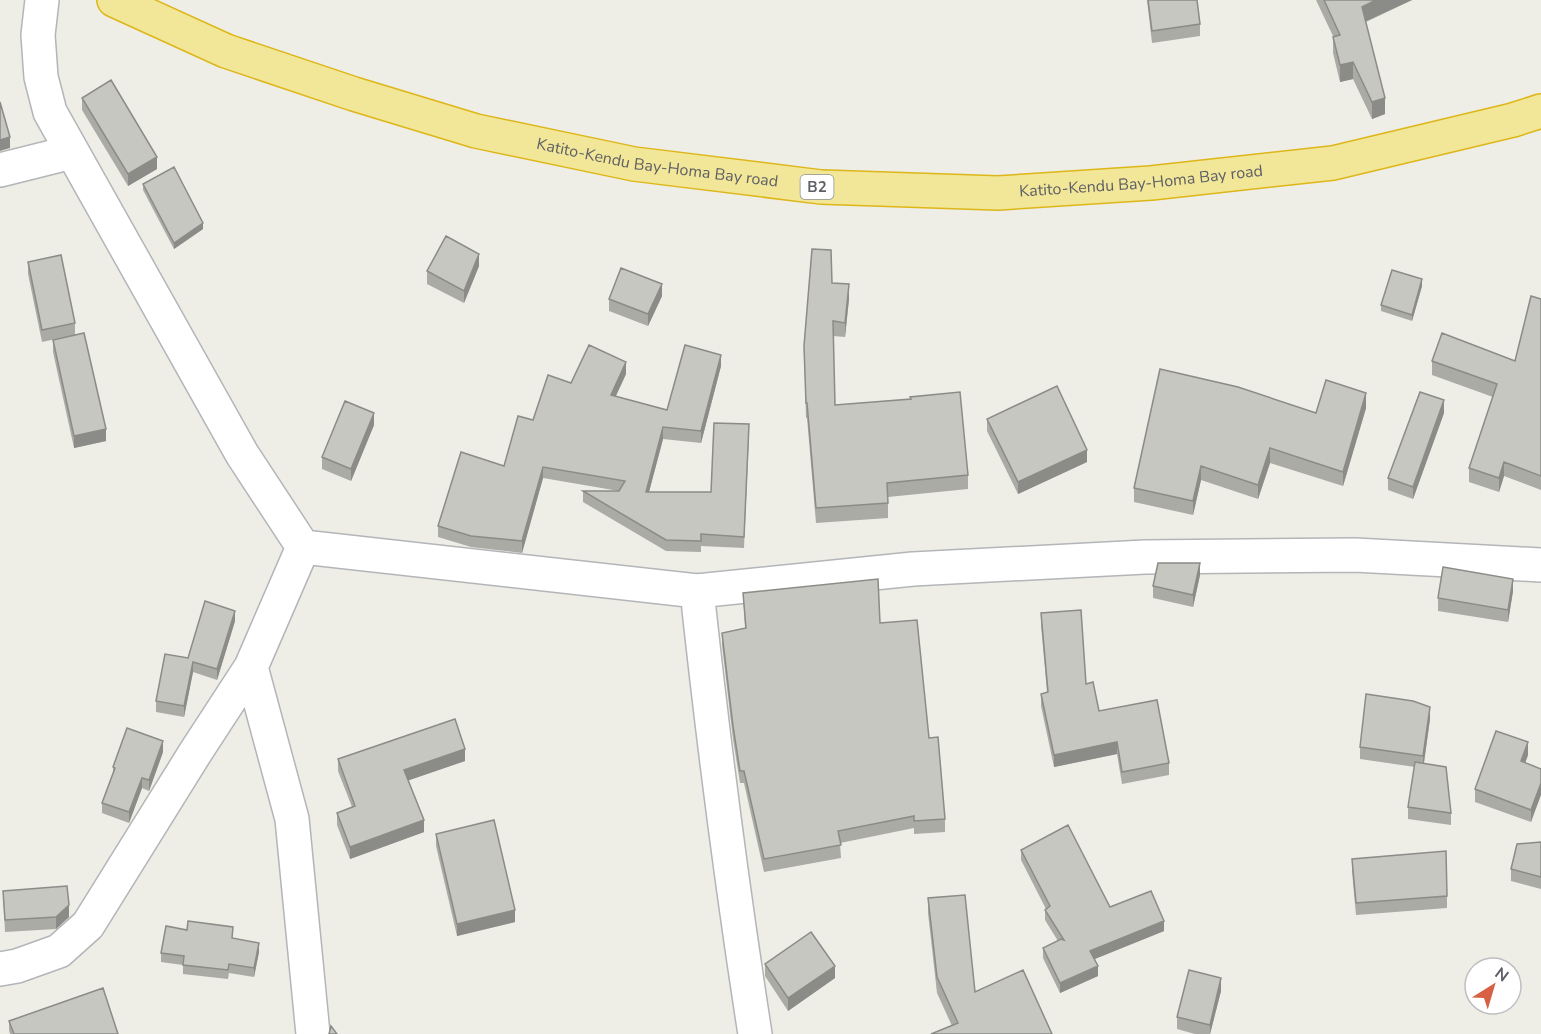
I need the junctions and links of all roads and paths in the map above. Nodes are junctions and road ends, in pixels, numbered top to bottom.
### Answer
1 (42, 0) edge
2 (114, 0) edge
3 (1541, 111) edge
4 (72, 152) junction
5 (0, 171) edge
6 (303, 547) junction
7 (1541, 565) edge
8 (697, 591) junction
9 (251, 667) junction
10 (0, 969) edge
11 (313, 1034) edge
12 (755, 1034) edge

1 - 4 street
2 - 3 highway, Katito-Kendu Bay-Homa Bay road / B2
4 - 5 street
4 - 6 street
6 - 8 street
6 - 9 street
7 - 8 street
8 - 12 street
9 - 10 street
9 - 11 street

